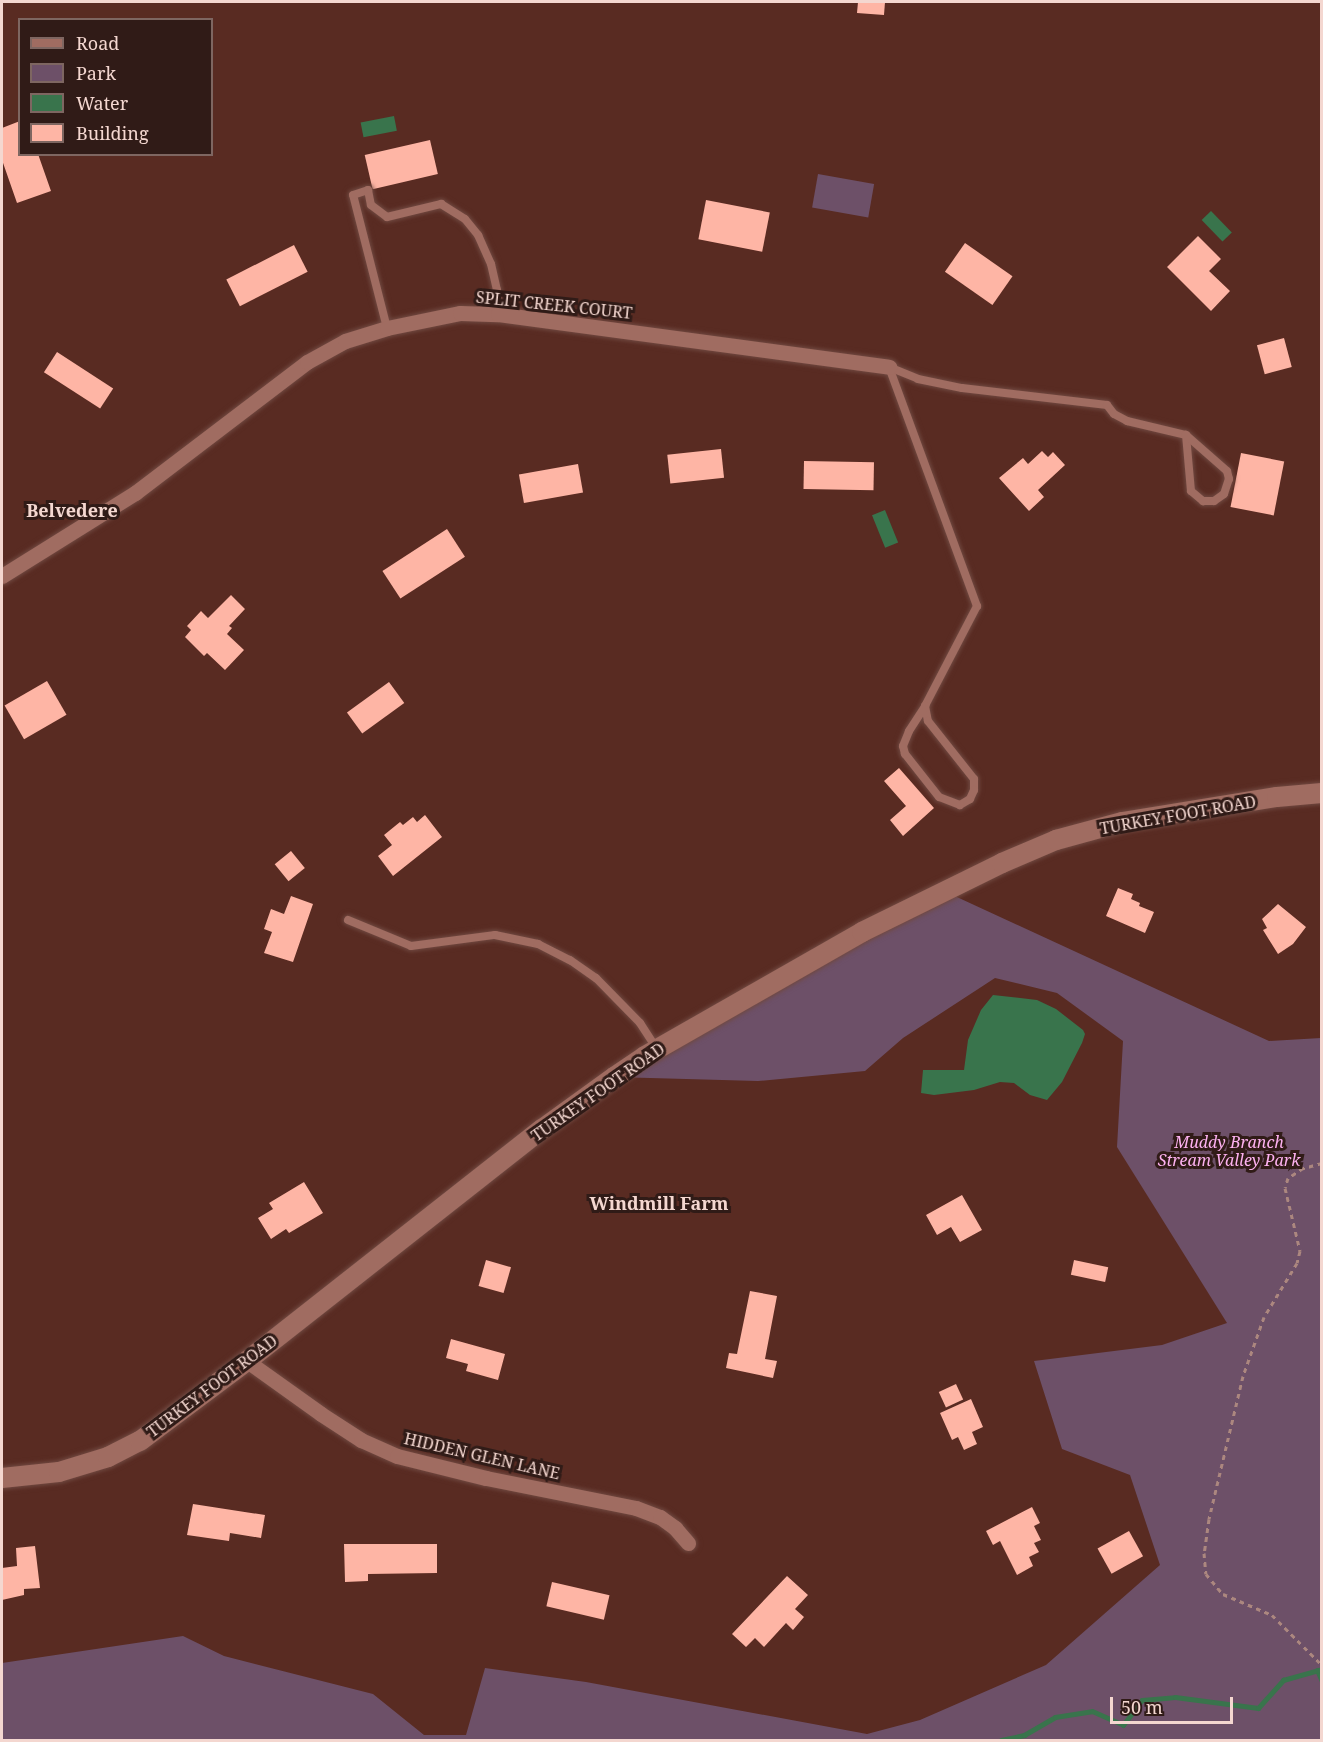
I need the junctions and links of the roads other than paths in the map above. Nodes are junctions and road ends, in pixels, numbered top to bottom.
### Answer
1 (498, 314) junction
2 (387, 328) junction
3 (889, 367) junction
4 (1186, 435) junction
5 (2, 576) edge
6 (925, 706) junction
7 (1322, 793) edge
8 (348, 920) dead end
9 (657, 1049) junction
10 (247, 1361) junction
11 (2, 1478) edge
12 (688, 1543) dead end

1 - 2 street, SPLIT CREEK COURT
1 - 2 lane
1 - 3 street, SPLIT CREEK COURT
2 - 5 street, SPLIT CREEK COURT
3 - 4 lane
3 - 6 lane
4 - 4 lane
6 - 6 lane
7 - 9 street, TURKEY FOOT ROAD
8 - 9 lane
9 - 10 street, TURKEY FOOT ROAD
10 - 11 street, TURKEY FOOT ROAD
10 - 12 street, HIDDEN GLEN LANE

